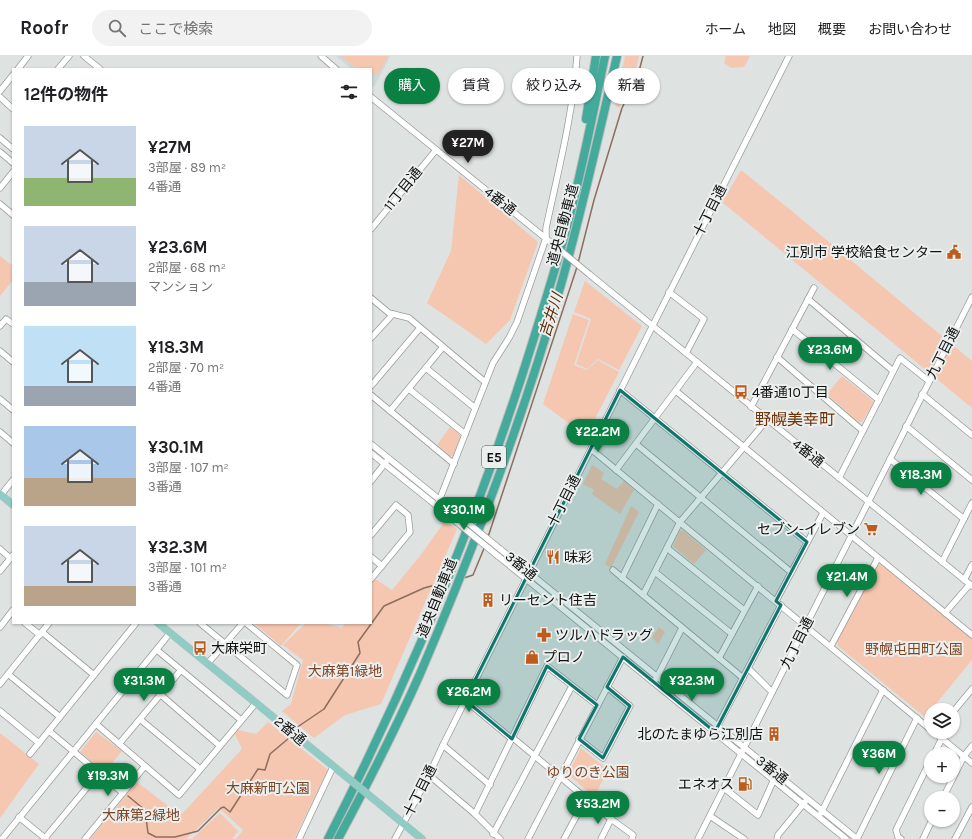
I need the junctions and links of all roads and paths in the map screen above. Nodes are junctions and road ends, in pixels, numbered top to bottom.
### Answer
1 (28, 56) edge
2 (68, 56) edge
3 (84, 56) edge
4 (320, 56) edge
5 (577, 56) edge
6 (596, 56) edge
7 (605, 56) edge
8 (617, 56) edge
9 (789, 56) edge
10 (19, 68) edge
11 (59, 68) edge
12 (98, 68) edge
13 (335, 68) edge
14 (12, 76) edge
15 (0, 91) edge
16 (0, 98) edge
17 (372, 98) edge
18 (12, 108) edge
19 (0, 138) edge
20 (12, 148) edge
21 (436, 150) junction
22 (0, 152) edge
23 (12, 162) edge
24 (12, 173) edge
25 (0, 188) edge
26 (0, 205) edge
27 (571, 212) junction
28 (12, 214) edge
29 (372, 228) edge
30 (546, 238) junction
31 (814, 288) dead end
32 (669, 292) junction
33 (972, 297) edge
34 (372, 299) edge
35 (808, 299) junction
36 (393, 314) junction
37 (12, 323) edge
38 (0, 326) edge
39 (652, 326) junction
40 (420, 328) junction
41 (792, 328) junction
42 (372, 337) edge
43 (443, 347) junction
44 (0, 351) edge
45 (686, 353) junction
46 (777, 357) junction
47 (12, 361) edge
48 (697, 362) junction
49 (426, 368) junction
50 (893, 371) junction
51 (929, 381) junction
52 (485, 382) junction
53 (372, 385) edge
54 (409, 388) junction
55 (620, 390) junction
56 (676, 391) junction
57 (922, 394) junction
58 (372, 396) edge
59 (0, 399) edge
60 (879, 400) junction
61 (752, 407) junction
62 (475, 408) junction
63 (12, 409) edge
64 (390, 411) junction
65 (655, 418) junction
66 (767, 420) junction
67 (906, 426) junction
68 (863, 431) junction
69 (0, 432) edge
70 (465, 434) junction
71 (972, 434) edge
72 (12, 442) edge
73 (636, 444) junction
74 (372, 445) edge
75 (744, 447) junction
76 (591, 449) junction
77 (372, 454) edge
78 (389, 459) junction
79 (890, 459) junction
80 (385, 464) junction
81 (454, 464) junction
82 (616, 470) junction
83 (722, 472) junction
84 (839, 478) junction
85 (372, 480) edge
86 (972, 480) edge
87 (12, 481) edge
88 (0, 495) edge
89 (701, 497) junction
90 (440, 500) junction
91 (868, 502) junction
92 (972, 503) edge
93 (12, 504) edge
94 (658, 504) junction
95 (437, 506) junction
96 (823, 513) junction
97 (964, 519) junction
98 (680, 522) junction
99 (372, 535) edge
100 (850, 536) junction
101 (807, 542) junction
102 (667, 548) junction
103 (0, 549) edge
104 (12, 557) edge
105 (372, 558) edge
106 (878, 558) junction
107 (942, 562) junction
108 (972, 565) edge
109 (382, 566) junction
110 (613, 570) dead end
111 (0, 571) edge
112 (655, 572) junction
113 (791, 572) junction
114 (527, 576) junction
115 (372, 578) edge
116 (622, 578) junction
117 (964, 580) junction
118 (971, 585) edge
119 (758, 586) junction
120 (643, 595) junction
121 (778, 603) junction
122 (744, 610) junction
123 (12, 613) edge
124 (945, 613) junction
125 (27, 624) edge
126 (48, 624) edge
127 (135, 624) edge
128 (159, 624) edge
129 (201, 624) edge
130 (243, 624) edge
131 (245, 624) edge
132 (806, 625) junction
133 (0, 627) edge
134 (682, 628) junction
135 (41, 633) junction
136 (170, 633) junction
137 (732, 634) junction
138 (972, 635) edge
139 (225, 644) junction
140 (831, 646) junction
141 (157, 650) junction
142 (622, 657) junction
143 (719, 658) junction
144 (208, 663) junction
145 (748, 669) junction
146 (181, 670) junction
147 (8, 674) junction
148 (94, 675) junction
149 (743, 678) junction
150 (656, 680) junction
151 (0, 684) edge
152 (572, 686) junction
153 (607, 687) junction
154 (972, 689) edge
155 (883, 690) junction
156 (772, 692) junction
157 (161, 695) junction
158 (465, 700) junction
159 (256, 703) junction
160 (960, 704) edge
161 (597, 706) junction
162 (0, 711) edge
163 (60, 717) junction
164 (917, 718) junction
165 (141, 720) junction
166 (241, 720) junction
167 (96, 724) junction
168 (924, 724) edge
169 (716, 729) junction
170 (48, 731) junction
171 (513, 738) junction
172 (579, 739) junction
173 (943, 739) edge
174 (39, 743) junction
175 (120, 744) junction
176 (443, 745) junction
177 (220, 746) junction
178 (972, 746) edge
179 (744, 747) junction
180 (73, 751) junction
181 (741, 753) junction
182 (30, 754) dead end
183 (535, 756) junction
184 (964, 756) junction
185 (972, 763) edge
186 (145, 766) junction
187 (336, 768) junction
188 (200, 769) junction
189 (99, 773) junction
190 (776, 773) junction
191 (924, 773) edge
192 (429, 775) junction
193 (560, 776) junction
194 (774, 780) junction
195 (490, 785) junction
196 (724, 788) junction
197 (946, 791) edge
198 (123, 792) junction
199 (586, 798) junction
200 (807, 799) junction
201 (804, 805) junction
202 (972, 807) edge
203 (822, 811) junction
204 (475, 814) junction
205 (710, 816) junction
206 (19, 817) junction
207 (819, 817) junction
208 (611, 819) junction
209 (403, 823) junction
210 (928, 827) edge
211 (493, 834) junction
212 (45, 838) edge
213 (634, 838) edge
214 (742, 838) edge
215 (2, 839) edge
216 (85, 839) edge
217 (299, 839) edge
218 (328, 839) edge
219 (338, 839) edge
220 (395, 839) edge
221 (422, 839) edge
222 (500, 839) edge
223 (528, 839) edge
224 (564, 839) edge
225 (601, 839) edge
226 (698, 839) edge
227 (777, 839) edge
228 (846, 839) edge
229 (857, 839) edge
230 (901, 839) edge
231 (922, 839) edge
232 (956, 839) edge

1 - 10 street
2 - 11 street
3 - 12 street
4 - 13 street
5 - 30 street
6 - 27 highway
7 - 27 highway, 道央自動車道 / E5
8 - 219 highway, 道央自動車道 / E5
9 - 32 street, 十丁目通
14 - 15 street
16 - 18 street
17 - 21 street, 4番通
19 - 20 street
21 - 29 street, 11丁目通
21 - 30 street, 4番通
22 - 23 street
24 - 25 street
26 - 28 street
27 - 218 highway, 道央自動車道 / E5
30 - 39 street, 4番通, bridge
30 - 52 street
31 - 35 street
32 - 39 street, 十丁目通
32 - 45 street
33 - 51 street, 九丁目通
34 - 36 street
35 - 41 street
35 - 50 street
36 - 40 street
36 - 42 street
37 - 38 street
39 - 45 street, 4番通
39 - 55 street, 十丁目通
40 - 43 street
40 - 53 street
41 - 46 street
41 - 60 street
43 - 49 street
43 - 52 street
44 - 47 street
45 - 48 street, 4番通
46 - 61 street
46 - 68 street
48 - 56 street
48 - 61 street, 4番通
49 - 54 street
49 - 62 street
50 - 51 street
50 - 60 street
51 - 57 street, 九丁目通
52 - 62 street
54 - 64 street
54 - 70 street
55 - 65 street
55 - 76 street, 十丁目通
56 - 65 street
56 - 75 street
57 - 67 street, 九丁目通
57 - 71 street
58 - 64 street
59 - 63 street
60 - 68 street
61 - 66 street, 4番通
62 - 70 street
64 - 81 street
65 - 73 street
65 - 83 street
66 - 75 street
66 - 84 street, 4番通
67 - 79 street, 九丁目通
67 - 86 street
68 - 84 street
69 - 72 street
70 - 81 street
73 - 82 street
73 - 89 street
74 - 78 street, 3番通
75 - 83 street
75 - 96 street
76 - 82 street
76 - 114 street, 十丁目通
77 - 80 street, 3番通
78 - 80 street
78 - 90 street, 3番通
79 - 91 street, 九丁目通
79 - 97 street
80 - 85 street
80 - 95 street, 3番通
81 - 90 street
82 - 94 street
83 - 89 street
83 - 101 street
84 - 91 street, 4番通
87 - 88 street
88 - 93 main road
89 - 98 street
89 - 113 street
90 - 95 street
90 - 114 street, 3番通, bridge
91 - 100 street, 九丁目通
91 - 107 street, 4番通
92 - 97 street
94 - 98 street
94 - 116 street
95 - 114 street, 3番通, bridge
96 - 100 street
96 - 101 street
97 - 107 street
98 - 102 street
98 - 119 street
99 - 109 street
100 - 106 street
100 - 132 street, 九丁目通
101 - 113 street
102 - 112 street
102 - 122 street
103 - 104 street
104 - 111 street
105 - 109 street
106 - 124 street
106 - 140 street
107 - 117 street, 4番通
108 - 117 street
109 - 115 street
110 - 116 street
112 - 120 street
112 - 137 street
113 - 121 street
114 - 142 street, 3番通
114 - 150 street, 3番通
114 - 158 street, 十丁目通
116 - 120 street
117 - 118 street, 4番通
118 - 124 street
119 - 121 street
119 - 122 street
120 - 134 street
121 - 132 street
121 - 145 street
122 - 137 street
123 - 133 street
124 - 138 street
125 - 135 street
126 - 135 street
127 - 148 street
128 - 136 main road, 2番通
129 - 139 street
130 - 139 street
131 - 139 street
132 - 140 street
132 - 156 street, 九丁目通
134 - 143 street
134 - 150 street
135 - 147 street
135 - 148 street
136 - 141 street
136 - 144 main road, 2番通
137 - 143 street
139 - 144 street
140 - 155 street
141 - 146 street
141 - 167 street
142 - 150 street, 3番通
142 - 153 street
143 - 149 street
144 - 159 main road, 2番通
145 - 149 street
145 - 156 street
146 - 157 street
146 - 166 street
147 - 151 street
147 - 163 street
148 - 163 street
149 - 169 street
150 - 169 street, 3番通
152 - 161 street
152 - 171 street
152 - 183 street
153 - 161 street
153 - 172 street
154 - 160 street
155 - 164 street
155 - 203 street
156 - 179 street, 九丁目通
157 - 165 street
157 - 177 street
158 - 171 street
158 - 176 street, 十丁目通
159 - 166 street
159 - 187 main road, 2番通
161 - 172 street
162 - 174 street
163 - 170 street
164 - 168 street
164 - 229 street
165 - 175 street
165 - 188 street
166 - 177 street
167 - 175 street
167 - 180 street
169 - 179 street, 3番通
169 - 181 street, 3番通
170 - 174 street
170 - 180 street
171 - 183 street
171 - 195 street
172 - 193 street
173 - 184 street
174 - 182 street
175 - 186 street
176 - 192 street, 十丁目通
176 - 195 street
177 - 188 street
178 - 184 street
179 - 181 street, 九丁目通
179 - 190 street, 3番通
180 - 189 street
180 - 206 street
181 - 194 street, 3番通
181 - 196 street, 九丁目通
183 - 193 street
183 - 211 street
184 - 185 street
184 - 197 street
186 - 188 street
186 - 198 street
187 - 209 main road, 2番通, bridge
187 - 217 street
189 - 198 street
189 - 212 street
190 - 194 street
190 - 200 street, 3番通
191 - 230 street
192 - 204 street
192 - 209 street, 十丁目通
193 - 199 street
193 - 223 street
194 - 196 street
194 - 201 street, 3番通
195 - 204 street
196 - 205 street, 九丁目通
198 - 216 street
199 - 208 street
199 - 224 street
200 - 201 street
200 - 203 street, 3番通
201 - 207 street, 3番通
201 - 227 street
202 - 232 street
203 - 207 street
203 - 229 street, 3番通
204 - 211 street
205 - 214 street
205 - 226 street, 九丁目通
206 - 212 street
206 - 215 street
207 - 228 street, 3番通
208 - 213 street
208 - 225 street
209 - 220 street, 十丁目通
209 - 221 main road, 2番通
210 - 231 street
211 - 222 street

